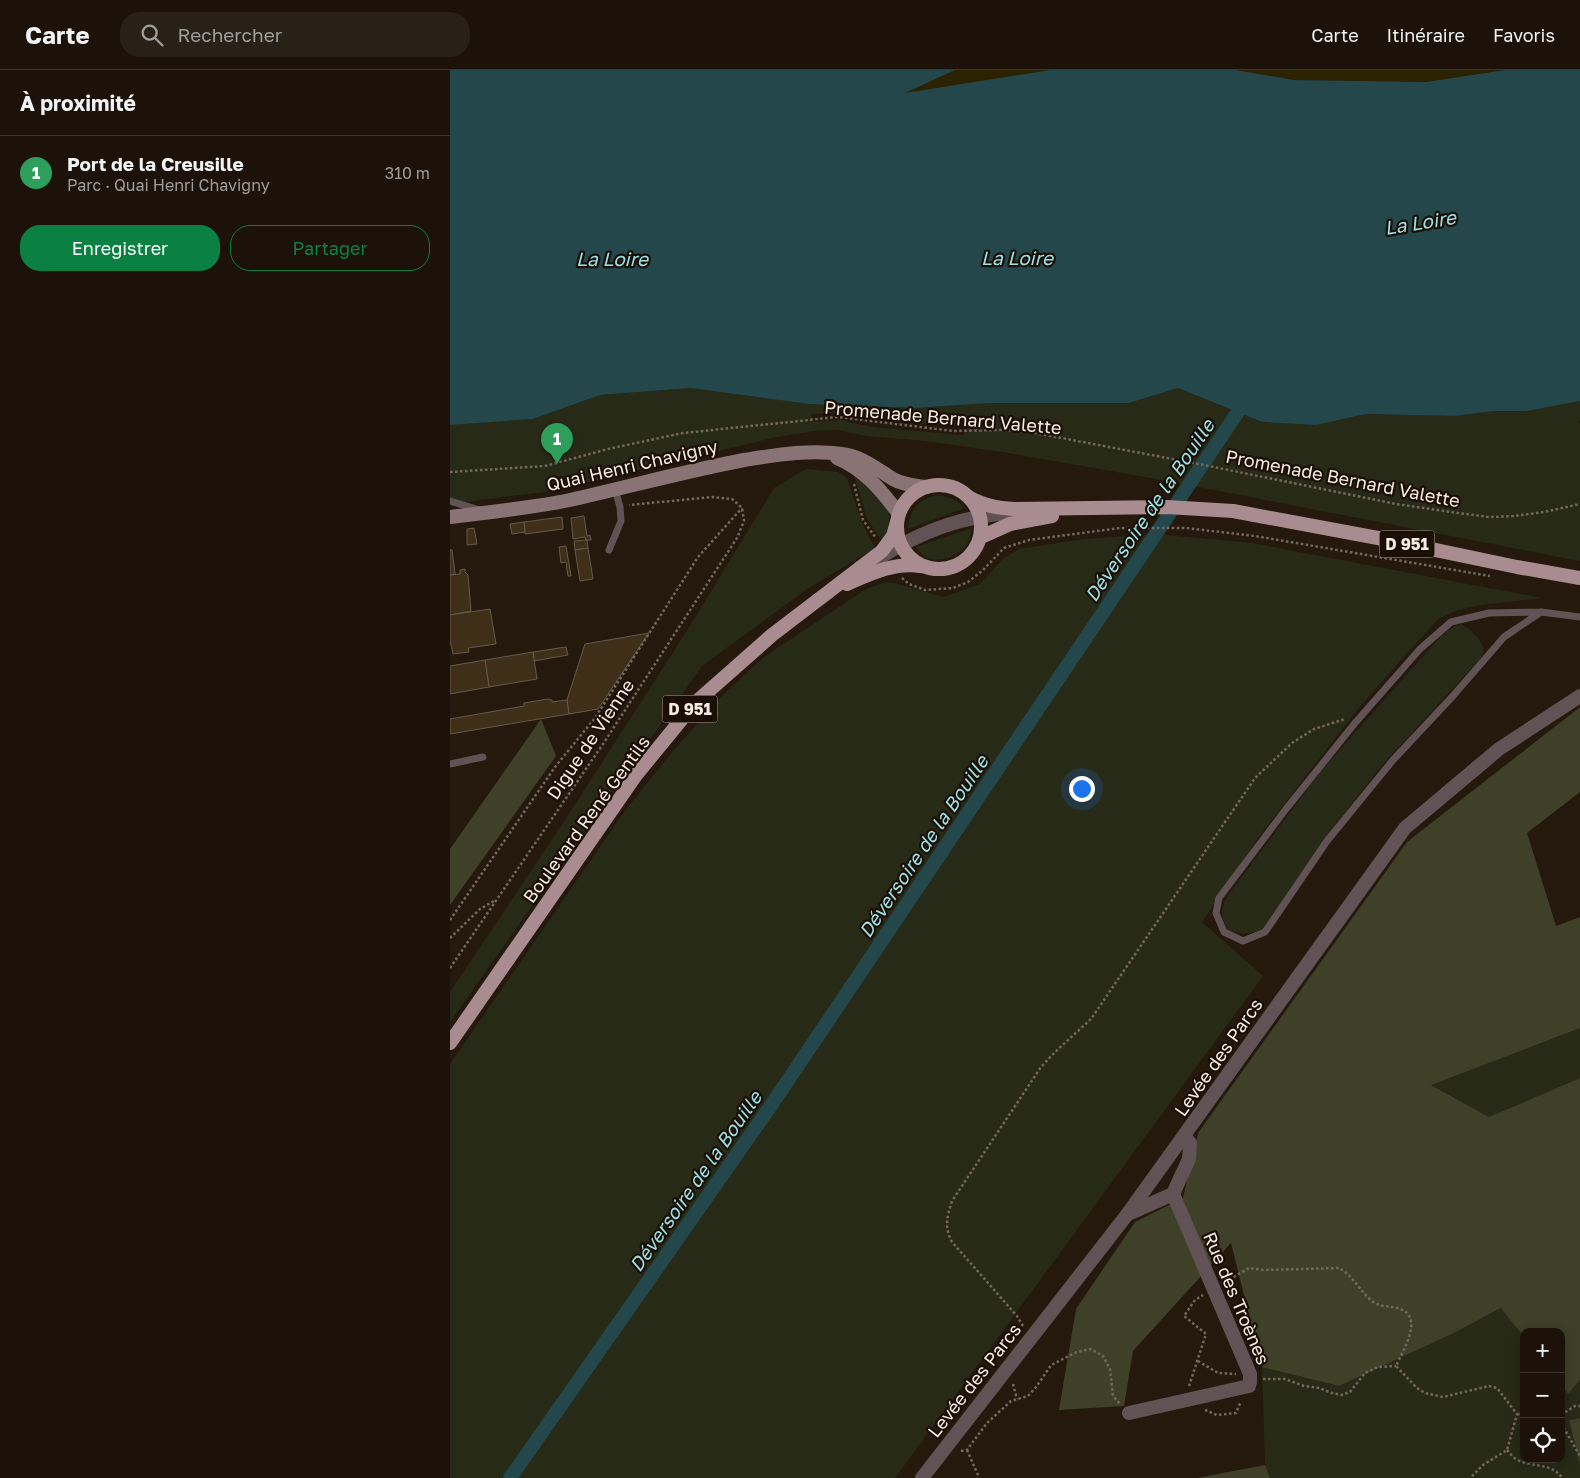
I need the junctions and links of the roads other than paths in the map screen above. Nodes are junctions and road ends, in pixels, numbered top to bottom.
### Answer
1 (822, 453) junction
2 (926, 487) junction
3 (615, 489) junction
4 (970, 498) junction
5 (450, 501) edge
6 (1103, 509) junction
7 (487, 513) junction
8 (980, 516) junction
9 (450, 517) edge
10 (898, 518) junction
11 (981, 537) junction
12 (901, 545) junction
13 (608, 550) dead end
14 (921, 566) junction
15 (1580, 578) edge
16 (820, 598) junction
17 (1542, 612) junction
18 (1580, 618) edge
19 (1580, 696) edge
20 (483, 757) dead end
21 (450, 764) edge
22 (450, 1042) edge
23 (1184, 1136) junction
24 (1172, 1194) junction
25 (1127, 1215) junction
26 (1129, 1413) road end
27 (922, 1478) edge

1 - 2 main road, Quai Henri Chavigny
1 - 3 main road, Quai Henri Chavigny
1 - 10 main road
2 - 4 main road
2 - 10 main road, Boulevard René Gentils
3 - 7 main road, Quai Henri Chavigny
3 - 13 lane
4 - 6 main road, D 951
4 - 8 main road
5 - 7 lane
6 - 8 street
6 - 11 main road, D 951
6 - 15 main road, D 951
7 - 9 main road, Quai Henri Chavigny
8 - 11 main road
8 - 12 street
10 - 12 main road
10 - 16 main road, Boulevard René Gentils / D 951
11 - 14 main road, Boulevard René Gentils
12 - 14 main road
12 - 16 street
14 - 16 main road, Boulevard René Gentils / D 951
16 - 22 main road, Boulevard René Gentils / D 951
17 - 17 lane
17 - 18 lane
19 - 23 street, Levée des Parcs
20 - 21 lane
23 - 24 street
23 - 25 street, Levée des Parcs
24 - 25 street
24 - 26 street, Rue des Troènes
25 - 27 street, Levée des Parcs

